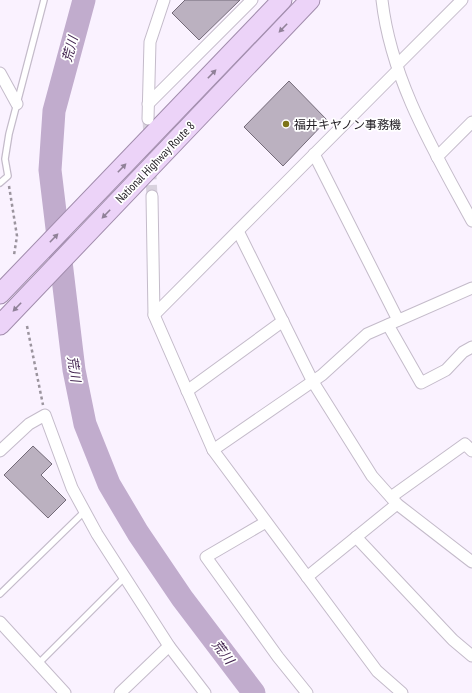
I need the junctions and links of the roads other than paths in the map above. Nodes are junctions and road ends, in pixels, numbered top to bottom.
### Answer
1 (44, 0) edge
2 (164, 0) edge
3 (252, 0) edge
4 (282, 0) edge
5 (310, 0) edge
6 (382, 0) edge
7 (462, 0) edge
8 (398, 68) junction
9 (2, 81) edge
10 (17, 104) junction
11 (148, 104) junction
12 (148, 119) tunnel mouth
13 (472, 122) edge
14 (314, 154) junction
15 (437, 157) junction
16 (0, 183) edge
17 (152, 196) tunnel mouth
18 (472, 221) edge
19 (238, 231) junction
20 (472, 288) edge
21 (0, 294) edge
22 (154, 315) junction
23 (282, 321) junction
24 (393, 322) junction
25 (0, 325) edge
26 (472, 347) edge
27 (313, 382) junction
28 (187, 391) junction
29 (212, 450) junction
30 (0, 451) edge
31 (472, 451) edge
32 (394, 500) junction
33 (85, 511) junction
34 (266, 522) junction
35 (356, 537) junction
36 (472, 562) edge
37 (125, 577) junction
38 (307, 577) junction
39 (0, 594) edge
40 (2, 627) edge
41 (169, 646) junction
42 (472, 656) edge
43 (38, 664) junction
44 (65, 693) edge
45 (120, 693) edge
46 (205, 693) edge
47 (306, 693) edge
48 (402, 693) edge

1 - 10 lane
2 - 11 street
3 - 11 street
21 -> 4 highway, National Highway Route 8
5 -> 25 highway, National Highway Route 8
6 - 8 street
7 - 8 street
8 - 14 street
8 - 15 street
9 - 10 street
10 - 16 lane
11 - 12 street
13 - 15 street
14 - 19 street
14 - 24 street
15 - 18 street
17 - 22 street
19 - 22 street
19 - 23 street
20 - 24 street
22 - 28 street
23 - 27 street
23 - 28 street
24 - 26 street
24 - 27 street
27 - 29 street
27 - 32 street
28 - 29 street
29 - 34 street
30 - 33 street
31 - 32 street
32 - 35 street
32 - 36 street
33 - 37 street
33 - 39 lane
34 - 38 street
34 - 47 street
35 - 38 street
35 - 42 street
37 - 41 street
37 - 43 lane
38 - 48 street
40 - 43 street
41 - 45 street
41 - 46 street
43 - 44 street

